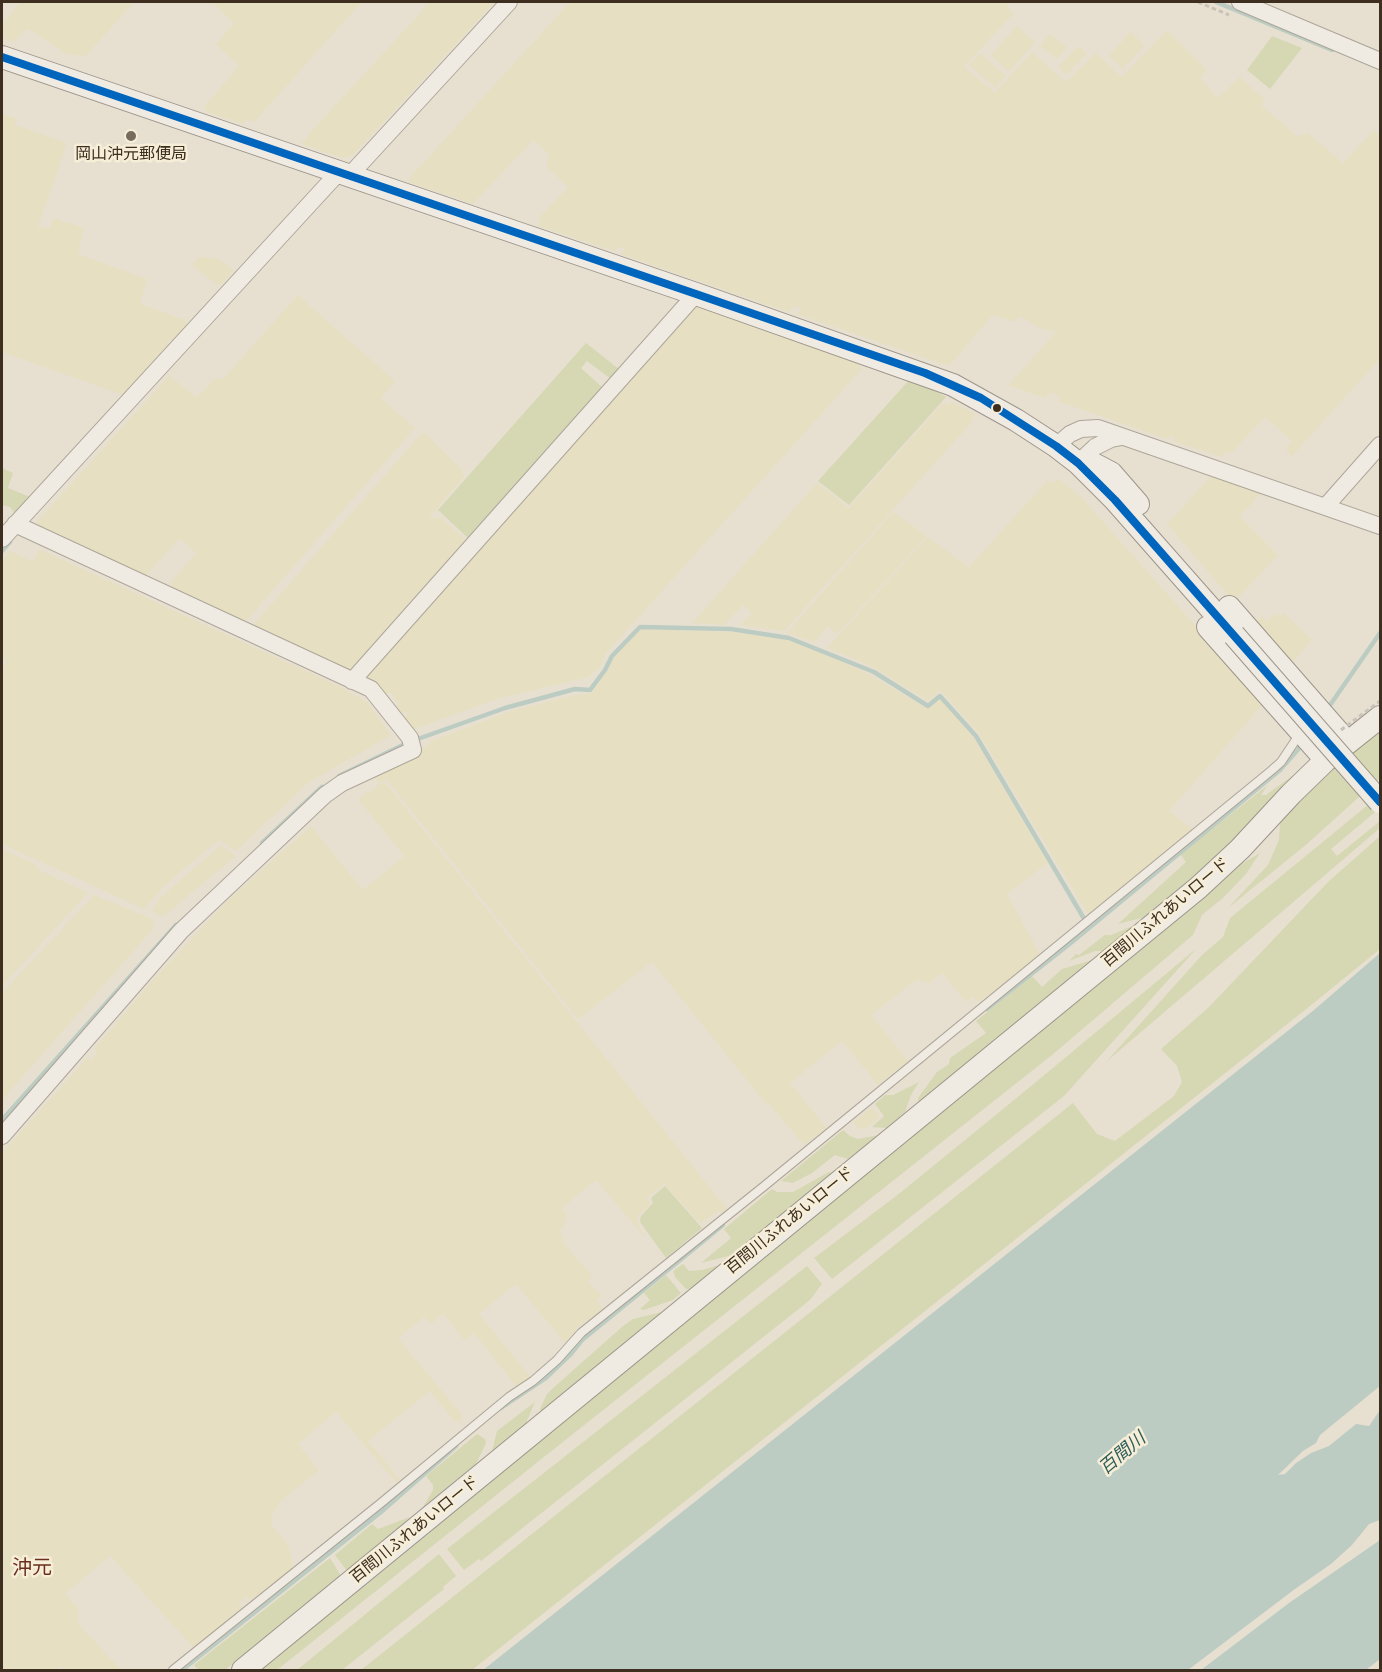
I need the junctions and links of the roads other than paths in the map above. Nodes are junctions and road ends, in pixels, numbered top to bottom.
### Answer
1 (509, 2) edge
2 (1240, 2) edge
3 (2, 57) edge
4 (1380, 61) edge
5 (345, 173) junction
6 (696, 294) junction
7 (1122, 438) junction
8 (1380, 445) edge
9 (1056, 446) junction
10 (1078, 463) junction
11 (1326, 506) junction
12 (1380, 526) edge
13 (20, 527) junction
14 (2, 539) edge
15 (352, 681) junction
16 (1380, 717) edge
17 (1302, 732) junction
18 (1341, 738) junction
19 (1326, 760) junction
20 (1380, 802) edge
21 (2, 1136) edge
22 (173, 1671) edge
23 (243, 1671) edge

1 - 5 street
2 - 4 street
3 - 5 main road
5 - 6 main road
5 - 13 street
6 - 9 main road
6 - 15 street
7 - 9 street
7 - 10 street
7 - 11 street
8 - 11 street
9 - 10 main road
9 - 17 main road
10 - 18 main road
10 - 20 main road, bridge
11 - 12 street
13 - 14 street
13 - 15 street
15 - 21 street
16 - 18 main road, 百間川ふれあいロード
17 - 19 main road
17 - 22 lane
18 - 19 main road, 百間川ふれあいロード
19 - 23 main road, 百間川ふれあいロード

